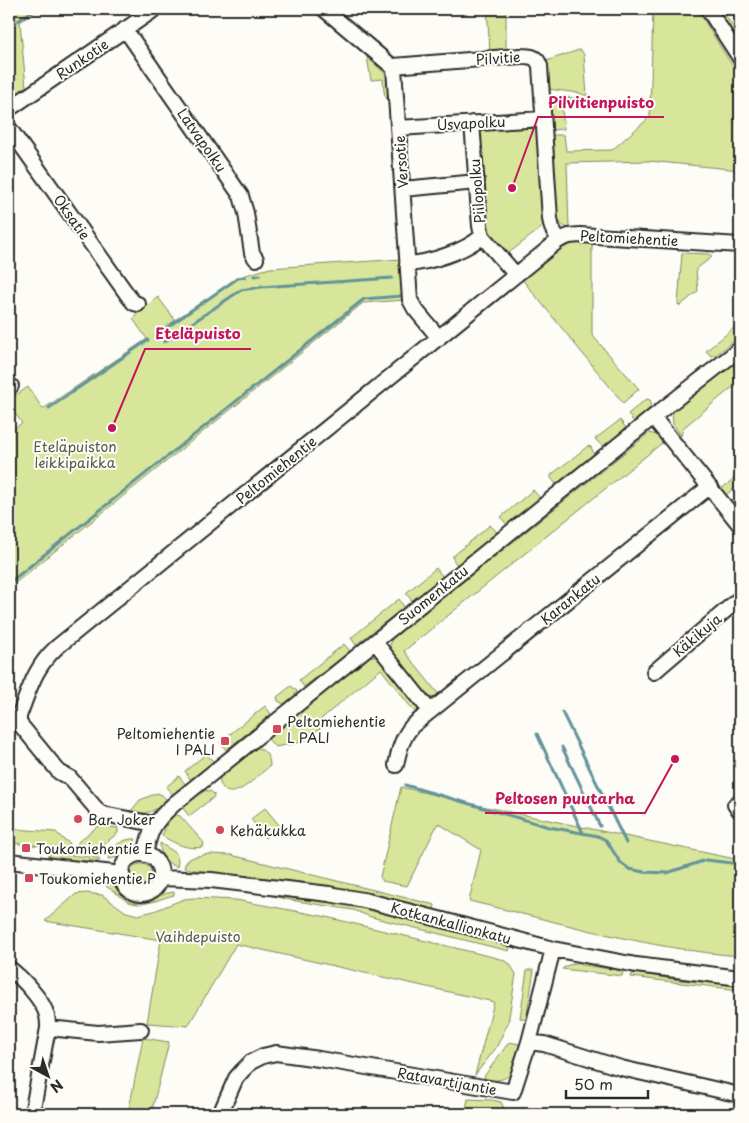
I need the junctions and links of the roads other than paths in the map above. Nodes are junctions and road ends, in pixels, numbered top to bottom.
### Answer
1 (155, 9) edge
2 (324, 9) edge
3 (708, 9) edge
4 (125, 29) junction
5 (740, 58) edge
6 (393, 66) junction
7 (9, 109) edge
8 (543, 119) junction
9 (472, 124) junction
10 (9, 128) edge
11 (398, 128) junction
12 (477, 182) junction
13 (403, 188) junction
14 (482, 236) junction
15 (559, 240) junction
16 (740, 245) edge
17 (256, 259) dead end
18 (407, 264) junction
19 (516, 275) junction
20 (138, 304) dead end
21 (439, 338) junction
22 (740, 349) edge
23 (653, 417) junction
24 (709, 487) junction
25 (740, 525) edge
26 (740, 598) edge
27 (375, 642) junction
28 (654, 672) dead end
29 (430, 711) junction
30 (14, 720) edge
31 (396, 765) dead end
32 (740, 801) edge
33 (740, 811) edge
34 (154, 824) junction
35 (145, 855) junction
36 (9, 861) edge
37 (122, 874) junction
38 (161, 878) junction
39 (553, 949) junction
40 (9, 968) edge
41 (740, 978) edge
42 (48, 1028) junction
43 (142, 1030) dead end
44 (529, 1042) junction
45 (740, 1096) edge
46 (32, 1114) edge
47 (220, 1114) edge

1 - 4 street, Runkotie
2 - 6 street
3 - 5 street
4 - 7 street, Runkotie
4 - 17 street, Latvapolku
6 - 8 street, Pilvitie
6 - 11 street, Versotie
8 - 9 street, Usvapolku
8 - 15 street, Pilvitie
9 - 11 street, Usvapolku
9 - 12 street, Piilopolku
10 - 20 street, Oksatie
11 - 13 street, Versotie
12 - 13 street
12 - 14 street, Piilopolku
13 - 18 street, Versotie
14 - 18 street
14 - 19 street, Piilopolku
15 - 16 street, Peltomiehentie
15 - 19 street, Peltomiehentie
18 - 21 street, Versotie
19 - 21 street, Peltomiehentie
21 - 30 street, Peltomiehentie
22 - 23 street, Suomenkatu
23 - 24 street
23 - 27 street, Suomenkatu
24 - 25 street
24 - 29 street, Karankatu
26 - 28 street, Käkikuja
27 - 29 street
27 - 34 street, Suomenkatu
29 - 31 street, Karankatu
30 - 34 street, Peltomiehentie
32 - 33 street
34 - 35 street, Suomenkatu
35 - 37 street
35 - 38 street
36 - 37 street
37 - 38 street
38 - 39 street, Kotkankallionkatu
39 - 41 street, Kotkankallionkatu
39 - 44 street, Ratavartijantie
40 - 42 street
42 - 43 street
42 - 46 street
44 - 45 street
44 - 47 street, Ratavartijantie

